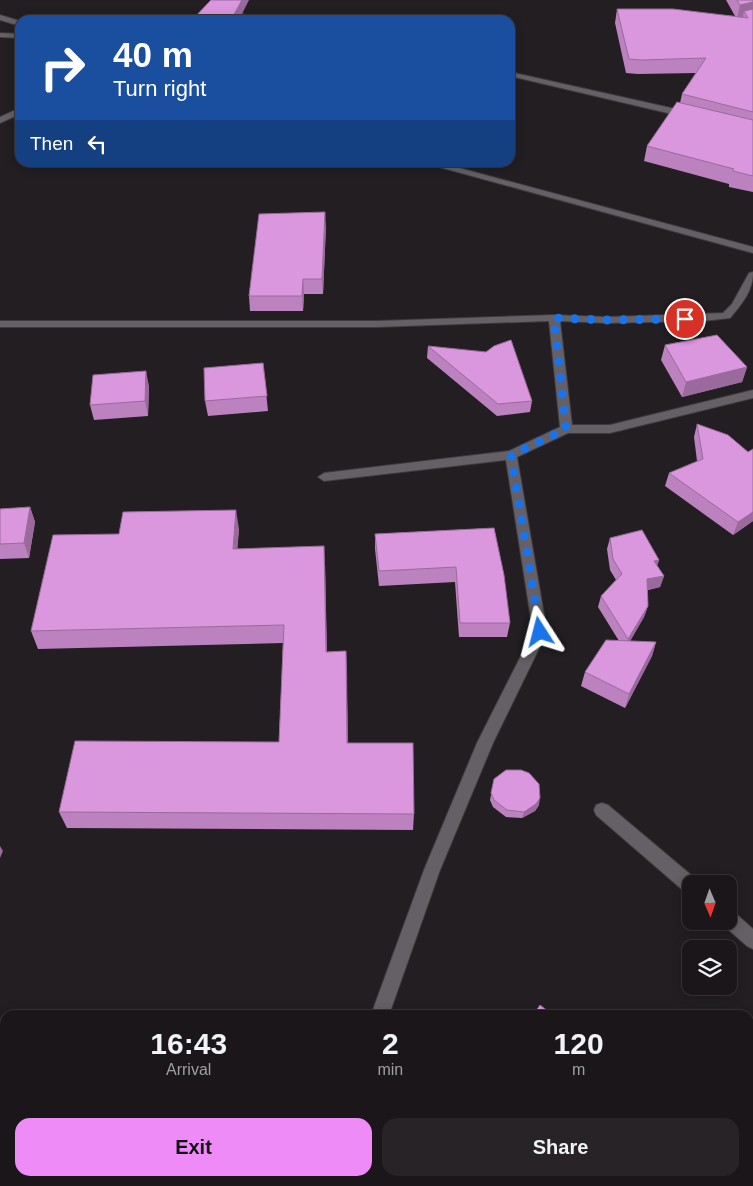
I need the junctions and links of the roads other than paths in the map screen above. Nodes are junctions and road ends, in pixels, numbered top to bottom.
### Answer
1 (0, 16) edge
2 (15, 22) edge
3 (0, 35) edge
4 (15, 36) edge
5 (515, 75) edge
6 (15, 113) edge
7 (696, 117) edge
8 (0, 120) edge
9 (444, 167) edge
10 (753, 250) edge
11 (753, 275) edge
12 (554, 318) junction
13 (0, 324) edge
14 (753, 394) edge
15 (566, 429) junction
16 (511, 455) junction
17 (324, 477) dead end
18 (602, 810) dead end
19 (682, 878) edge
20 (738, 927) edge
21 (753, 940) edge
22 (382, 1010) edge

1 - 2 street
3 - 4 street
5 - 7 street
6 - 8 street
9 - 10 street
11 - 12 street
12 - 13 street
12 - 15 street
14 - 15 street
15 - 16 street
16 - 17 street
16 - 22 street
18 - 19 street
20 - 21 street

